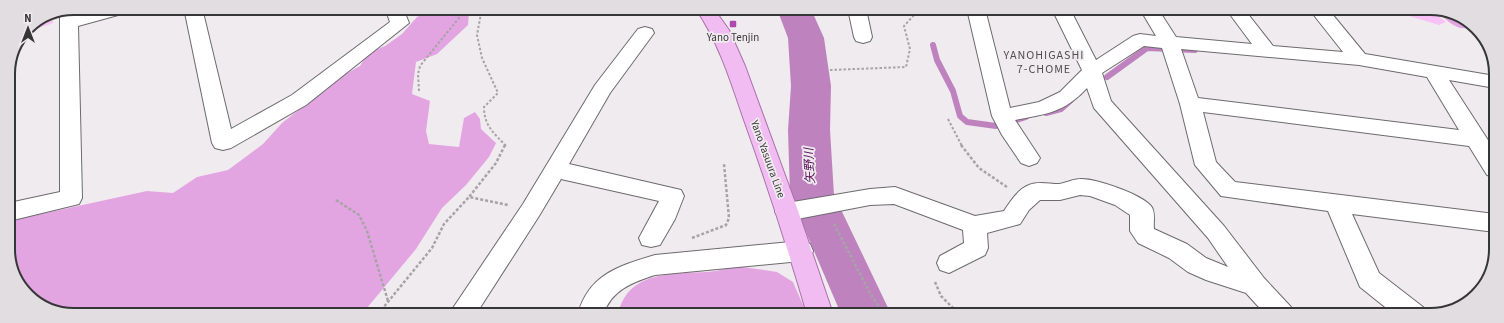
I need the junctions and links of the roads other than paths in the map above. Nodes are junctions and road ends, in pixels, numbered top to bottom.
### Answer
1 (195, 15) edge
2 (397, 15) edge
3 (710, 15) edge
4 (858, 15) edge
5 (978, 15) edge
6 (1064, 15) edge
7 (1152, 15) edge
8 (1239, 15) edge
9 (1323, 15) edge
10 (70, 16) edge
11 (645, 33) dead end
12 (863, 36) dead end
13 (1169, 41) junction
14 (1266, 50) junction
15 (1359, 59) junction
16 (1092, 71) junction
17 (1433, 71) junction
18 (1489, 81) edge
19 (1190, 104) junction
20 (1005, 123) junction
21 (1476, 139) junction
22 (1029, 158) dead end
23 (1489, 159) edge
24 (554, 169) junction
25 (1336, 203) junction
26 (15, 211) edge
27 (787, 212) junction
28 (1489, 223) edge
29 (974, 225) junction
30 (652, 238) dead end
31 (801, 251) junction
32 (950, 263) road end
33 (1255, 285) junction
34 (466, 308) edge
35 (593, 308) edge
36 (818, 308) edge
37 (1276, 308) edge
38 (1405, 308) edge

1 - 2 street
3 - 27 main road, Yano Yasuura Line
4 - 12 street
5 - 20 street
6 - 16 street
7 - 13 street
8 - 14 street
9 - 15 street
10 - 26 street
11 - 24 street
13 - 14 street
13 - 16 street
13 - 19 street
14 - 15 street
15 - 17 street
16 - 20 street
16 - 33 street
17 - 18 street
17 - 21 street
19 - 21 street
19 - 25 street
20 - 22 street
21 - 23 street
24 - 30 street
24 - 34 street
25 - 28 street
25 - 38 street
27 - 29 street
27 - 31 main road, Yano Yasuura Line
29 - 32 street
29 - 33 street
31 - 35 street
31 - 36 main road, Yano Yasuura Line
33 - 37 street

